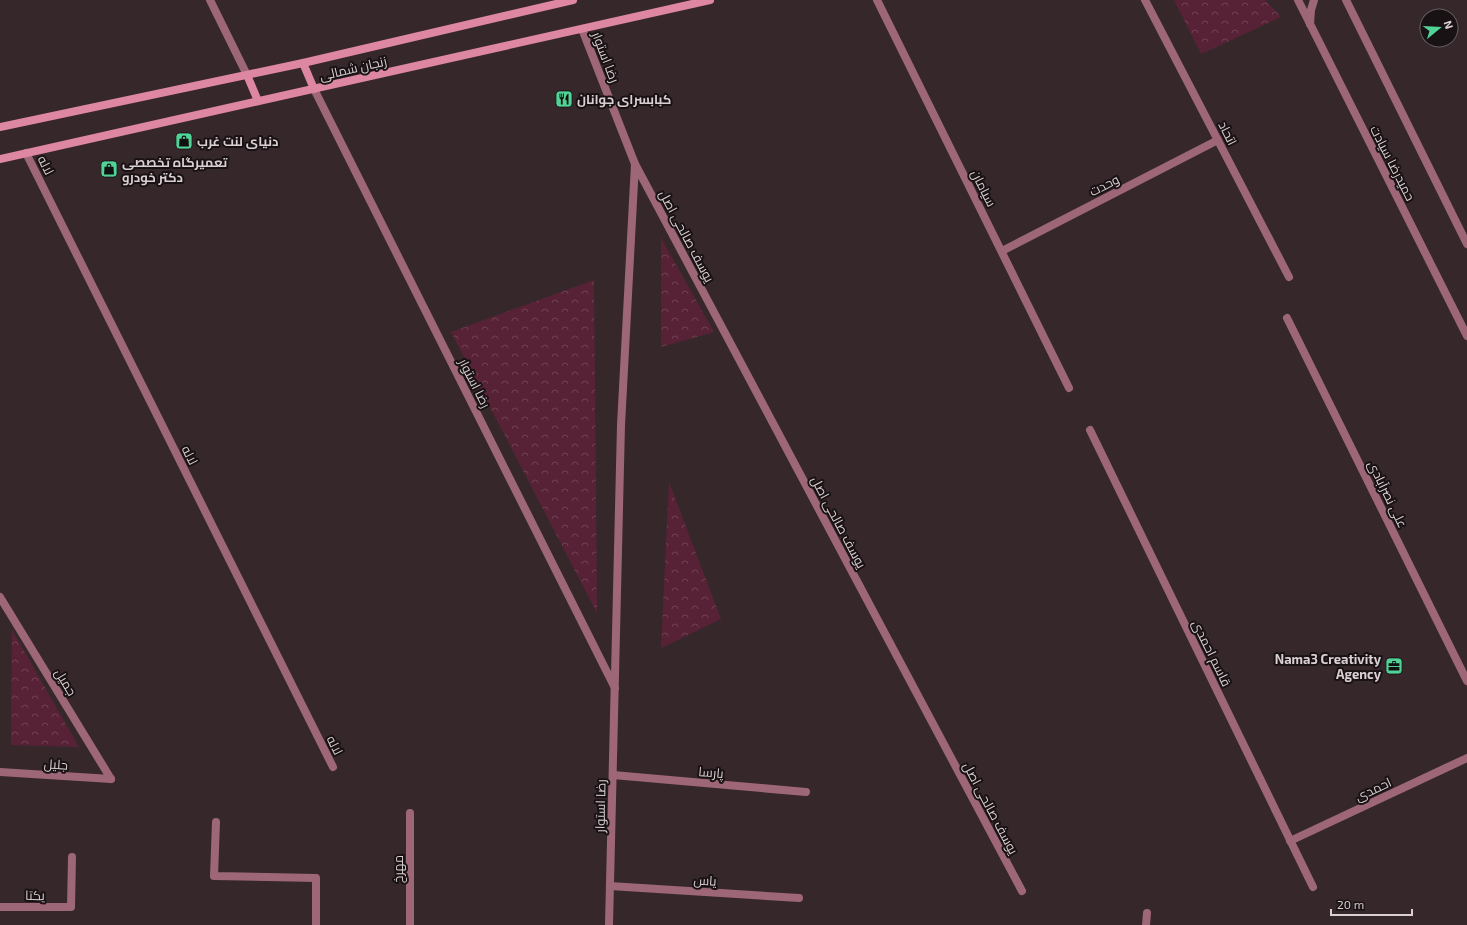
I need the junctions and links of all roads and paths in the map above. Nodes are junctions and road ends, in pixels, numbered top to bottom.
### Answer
1 (210, 0) edge
2 (573, 0) edge
3 (710, 0) edge
4 (877, 0) edge
5 (1145, 0) edge
6 (1298, 0) edge
7 (1314, 0) edge
8 (1346, 2) edge
9 (1310, 24) junction
10 (582, 28) junction
11 (303, 63) junction
12 (247, 75) junction
13 (314, 89) junction
14 (258, 101) junction
15 (0, 127) edge
16 (1218, 140) junction
17 (26, 153) junction
18 (0, 159) edge
19 (634, 164) junction
20 (1467, 244) edge
21 (1002, 251) junction
22 (1289, 277) dead end
23 (1287, 318) dead end
24 (1467, 336) edge
25 (1069, 388) dead end
26 (1090, 430) dead end
27 (0, 597) edge
28 (1467, 681) edge
29 (615, 688) junction
30 (1467, 758) edge
31 (333, 767) dead end
32 (0, 772) edge
33 (613, 776) junction
34 (111, 779) joint
35 (806, 792) dead end
36 (410, 813) dead end
37 (216, 822) dead end
38 (1290, 841) junction
39 (72, 857) dead end
40 (610, 886) junction
41 (1313, 887) dead end
42 (1022, 891) dead end
43 (799, 898) dead end
44 (0, 907) edge
45 (1147, 912) dead end
46 (316, 925) edge
47 (410, 925) edge
48 (609, 925) edge
49 (1146, 925) edge

1 - 12 street
2 - 11 main road, زنجان شمالی
3 - 10 main road, زنجان شمالی
4 - 21 street, سیامان
5 - 16 street, اتحاد
6 - 9 street, حمیدرضا سیادت
7 - 9 street
8 - 20 street
9 - 24 street, حمیدرضا سیادت
10 - 13 main road, زنجان شمالی
10 - 19 street, رضا استوار
11 - 12 main road, زنجان شمالی
11 - 13 main road
12 - 14 main road
12 - 15 main road, زنجان شمالی
13 - 14 main road, زنجان شمالی
13 - 29 street, رضا استوار
14 - 17 main road, زنجان شمالی
16 - 21 street, وحدت
16 - 22 street, اتحاد
17 - 18 main road, زنجان شمالی
17 - 31 street, لاله
19 - 29 street, رضا استوار
19 - 42 street, یوسف صالحی اصل
21 - 25 street, سیامان
23 - 28 street, علی نصرآبادی
26 - 38 street, قاسم احمدی
27 - 34 street, جمیل
29 - 33 street, رضا استوار
30 - 38 street, احمدی
32 - 34 street, جلیل
33 - 35 street, پارسا
33 - 40 street, رضا استوار
36 - 47 street, مهرخ
37 - 46 street
38 - 41 street, قاسم احمدی
39 - 44 street, یکتا
40 - 43 street, یاس
40 - 48 street, رضا استوار
45 - 49 street

